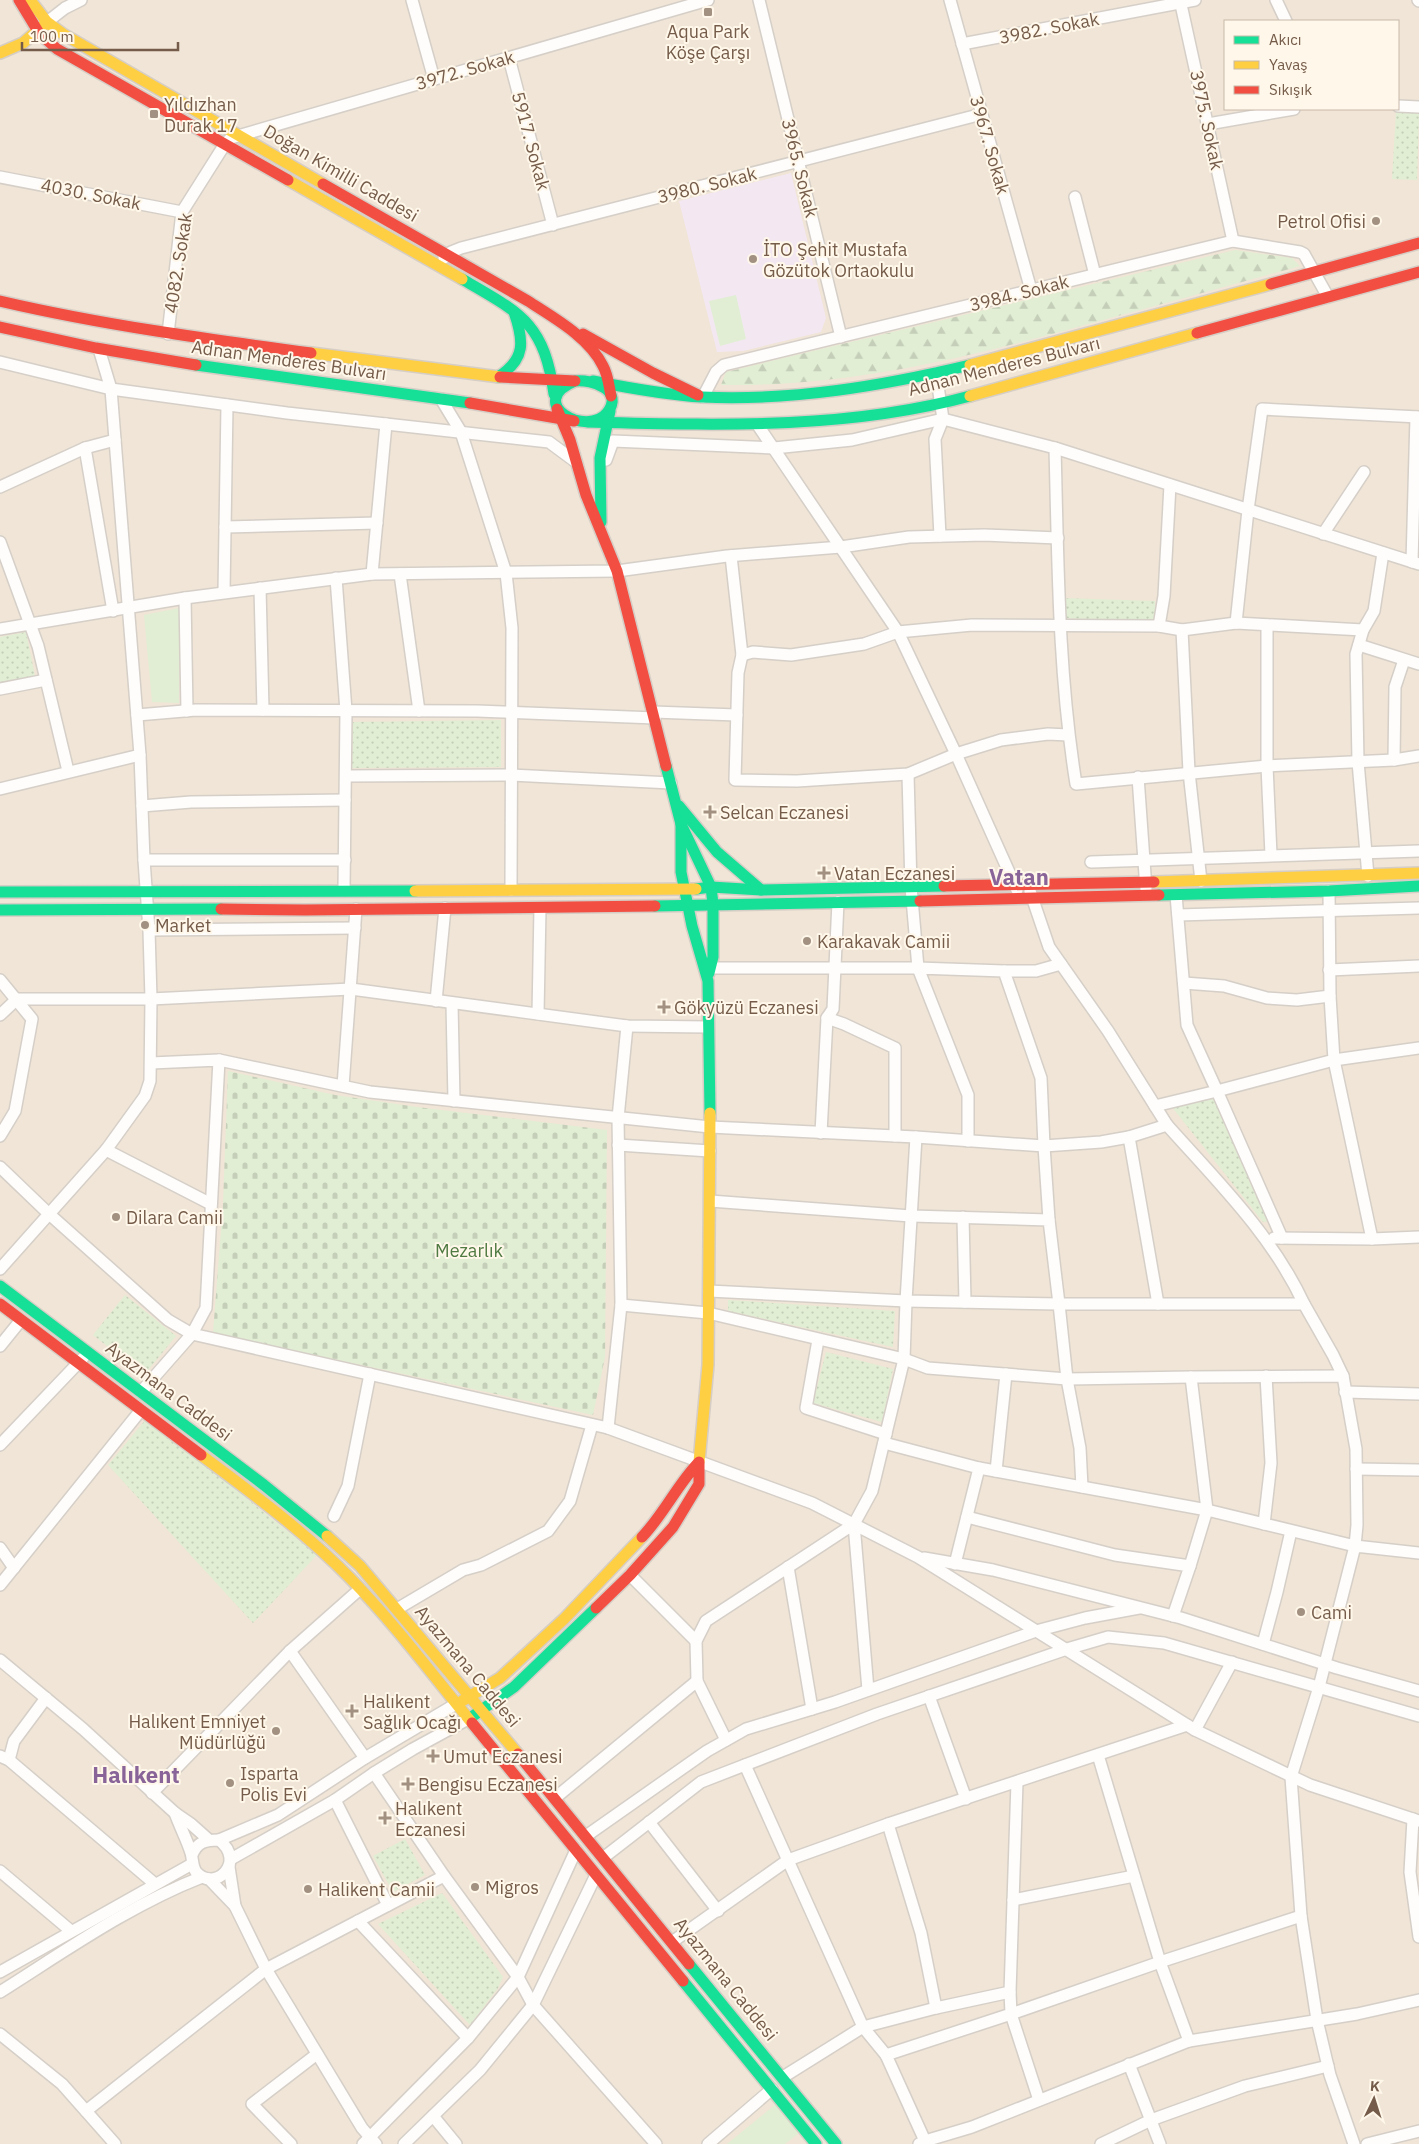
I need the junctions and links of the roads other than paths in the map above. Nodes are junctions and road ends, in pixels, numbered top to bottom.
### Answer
1 (18, 0) edge
2 (30, 0) edge
3 (81, 0) edge
4 (412, 0) edge
5 (708, 0) edge
6 (759, 0) edge
7 (950, 0) edge
8 (1195, 0) edge
9 (1276, 0) edge
10 (1181, 1) edge
11 (1286, 20) edge
12 (47, 22) junction
13 (36, 32) junction
14 (962, 44) junction
15 (0, 53) edge
16 (508, 58) junction
17 (434, 79) junction
18 (1399, 106) edge
19 (1419, 107) edge
20 (1288, 110) edge
21 (982, 114) junction
22 (1208, 124) junction
23 (239, 135) junction
24 (225, 144) junction
25 (798, 161) junction
26 (0, 177) edge
27 (1075, 197) dead end
28 (182, 212) junction
29 (553, 225) junction
30 (1233, 241) junction
31 (1419, 243) edge
32 (447, 255) junction
33 (437, 264) junction
34 (1314, 272) junction
35 (1419, 272) edge
36 (1094, 275) junction
37 (1031, 290) junction
38 (1328, 297) junction
39 (0, 301) edge
40 (514, 310) junction
41 (553, 318) junction
42 (0, 327) edge
43 (168, 334) junction
44 (841, 337) junction
45 (99, 349) junction
46 (0, 362) edge
47 (936, 373) junction
48 (498, 377) junction
49 (553, 380) junction
50 (574, 381) junction
51 (593, 381) junction
52 (609, 384) junction
53 (111, 389) junction
54 (702, 396) junction
55 (441, 399) junction
56 (611, 401) junction
57 (941, 403) junction
58 (227, 405) junction
59 (558, 409) junction
60 (1418, 417) edge
61 (944, 419) junction
62 (588, 422) junction
63 (606, 422) junction
64 (386, 424) junction
65 (757, 424) junction
66 (461, 432) junction
67 (115, 440) junction
68 (85, 448) junction
69 (774, 448) junction
70 (1055, 448) junction
71 (576, 462) junction
72 (1364, 472) dead end
73 (600, 478) junction
74 (1170, 485) junction
75 (0, 487) edge
76 (1248, 510) junction
77 (377, 523) junction
78 (225, 526) junction
79 (600, 530) junction
80 (1323, 534) junction
81 (940, 536) junction
82 (1058, 538) junction
83 (0, 542) edge
84 (841, 547) junction
85 (1383, 553) junction
86 (731, 556) junction
87 (1416, 563) edge
88 (617, 572) junction
89 (506, 573) junction
90 (372, 574) junction
91 (400, 574) junction
92 (336, 578) junction
93 (260, 588) junction
94 (224, 592) junction
95 (184, 598) junction
96 (128, 608) junction
97 (113, 611) junction
98 (1236, 623) junction
99 (30, 625) junction
100 (1059, 625) junction
101 (1267, 625) junction
102 (1159, 626) junction
103 (0, 629) edge
104 (1182, 630) junction
105 (1363, 630) junction
106 (898, 632) junction
107 (1359, 645) junction
108 (742, 655) junction
109 (1404, 660) junction
110 (1419, 664) edge
111 (46, 680) junction
112 (0, 689) edge
113 (263, 710) junction
114 (187, 711) junction
115 (346, 711) junction
116 (419, 711) junction
117 (511, 713) junction
118 (137, 715) junction
119 (654, 715) junction
120 (737, 715) junction
121 (1068, 734) junction
122 (956, 754) junction
123 (140, 755) junction
124 (1419, 756) edge
125 (1394, 760) junction
126 (1358, 762) junction
127 (1267, 766) junction
128 (68, 772) junction
129 (1189, 772) junction
130 (908, 774) junction
131 (511, 775) junction
132 (346, 776) junction
133 (1138, 777) junction
134 (671, 782) junction
135 (0, 788) edge
136 (345, 800) junction
137 (675, 800) junction
138 (142, 806) junction
139 (681, 824) junction
140 (1419, 850) edge
141 (1366, 851) junction
142 (1271, 855) junction
143 (1199, 858) junction
144 (144, 860) junction
145 (345, 860) junction
146 (1144, 860) junction
147 (1091, 862) dead end
148 (1419, 873) edge
149 (1368, 876) junction
150 (1201, 881) junction
151 (1146, 882) junction
152 (1016, 885) junction
153 (1029, 885) junction
154 (1419, 886) edge
155 (911, 887) junction
156 (711, 888) junction
157 (344, 890) junction
158 (511, 890) junction
159 (684, 890) junction
160 (761, 890) junction
161 (1329, 891) junction
162 (0, 892) edge
163 (146, 892) junction
164 (1176, 895) junction
165 (1147, 896) junction
166 (1031, 898) junction
167 (1019, 899) junction
168 (912, 901) junction
169 (838, 902) junction
170 (713, 904) junction
171 (688, 906) junction
172 (148, 908) junction
173 (444, 908) junction
174 (540, 908) junction
175 (1419, 908) edge
176 (356, 909) junction
177 (0, 910) edge
178 (1329, 911) junction
179 (1178, 915) junction
180 (355, 928) junction
181 (149, 930) junction
182 (1061, 964) junction
183 (1419, 966) edge
184 (710, 968) junction
185 (918, 968) junction
186 (835, 969) junction
187 (1329, 970) junction
188 (1004, 971) junction
189 (0, 980) edge
190 (708, 981) junction
191 (1184, 983) junction
192 (351, 989) junction
193 (1330, 996) junction
194 (17, 999) junction
195 (151, 999) junction
196 (436, 1001) junction
197 (452, 1003) junction
198 (538, 1014) junction
199 (0, 1016) edge
200 (827, 1018) junction
201 (627, 1026) junction
202 (708, 1027) junction
203 (1419, 1048) edge
204 (219, 1060) junction
205 (1334, 1060) junction
206 (151, 1063) junction
207 (343, 1086) junction
208 (1217, 1091) junction
209 (454, 1101) junction
210 (1155, 1106) junction
211 (618, 1118) junction
212 (1167, 1125) junction
213 (710, 1127) junction
214 (821, 1133) junction
215 (0, 1136) edge
216 (895, 1136) junction
217 (916, 1137) junction
218 (1129, 1137) junction
219 (968, 1141) junction
220 (618, 1146) junction
221 (1044, 1146) junction
222 (106, 1150) junction
223 (710, 1151) junction
224 (0, 1167) edge
225 (710, 1201) junction
226 (211, 1204) junction
227 (48, 1214) junction
228 (911, 1216) junction
229 (963, 1217) junction
230 (1049, 1220) junction
231 (1419, 1237) edge
232 (1264, 1238) junction
233 (1282, 1238) junction
234 (1372, 1239) junction
235 (0, 1269) edge
236 (0, 1286) edge
237 (708, 1291) junction
238 (906, 1301) junction
239 (965, 1302) junction
240 (0, 1304) edge
241 (1059, 1304) junction
242 (1158, 1304) junction
243 (1304, 1304) junction
244 (621, 1305) junction
245 (708, 1313) junction
246 (21, 1320) junction
247 (192, 1334) junction
248 (818, 1340) junction
249 (0, 1346) edge
250 (87, 1351) junction
251 (904, 1359) junction
252 (79, 1364) junction
253 (370, 1374) junction
254 (1006, 1374) junction
255 (1266, 1376) junction
256 (1342, 1376) junction
257 (1191, 1377) junction
258 (1067, 1379) junction
259 (141, 1392) junction
260 (1345, 1392) junction
261 (1419, 1394) edge
262 (140, 1410) junction
263 (165, 1410) junction
264 (156, 1421) junction
265 (592, 1425) junction
266 (608, 1428) junction
267 (885, 1439) junction
268 (0, 1445) edge
269 (700, 1462) junction
270 (979, 1468) junction
271 (1356, 1469) junction
272 (1419, 1470) edge
273 (996, 1471) junction
274 (1082, 1487) junction
275 (1207, 1510) junction
276 (334, 1516) dead end
277 (967, 1517) junction
278 (854, 1524) junction
279 (1264, 1524) junction
280 (1291, 1531) junction
281 (1355, 1546) junction
282 (0, 1548) edge
283 (1419, 1554) edge
284 (918, 1557) junction
285 (955, 1564) junction
286 (1190, 1566) junction
287 (788, 1567) junction
288 (14, 1568) junction
289 (630, 1575) junction
290 (0, 1586) edge
291 (360, 1589) junction
292 (1139, 1608) junction
293 (397, 1609) junction
294 (1173, 1616) junction
295 (1036, 1631) junction
296 (696, 1641) junction
297 (1263, 1644) junction
298 (1067, 1649) junction
299 (290, 1650) junction
300 (0, 1660) edge
301 (1232, 1662) junction
302 (1324, 1664) junction
303 (697, 1681) junction
304 (1319, 1687) junction
305 (868, 1690) junction
306 (1419, 1691) edge
307 (470, 1696) junction
308 (929, 1696) junction
309 (46, 1698) junction
310 (456, 1704) junction
311 (812, 1709) junction
312 (483, 1711) junction
313 (1419, 1716) edge
314 (468, 1719) junction
315 (1191, 1728) junction
316 (726, 1740) junction
317 (1098, 1755) junction
318 (5, 1758) edge
319 (365, 1758) junction
320 (745, 1765) junction
321 (374, 1773) junction
322 (1291, 1776) junction
323 (1017, 1782) junction
324 (152, 1793) junction
325 (555, 1798) junction
326 (966, 1799) junction
327 (335, 1800) junction
328 (175, 1813) junction
329 (1416, 1820) edge
330 (649, 1822) junction
331 (888, 1824) junction
332 (586, 1836) junction
333 (214, 1840) junction
334 (576, 1850) junction
335 (603, 1858) junction
336 (192, 1860) junction
337 (788, 1860) junction
338 (230, 1863) junction
339 (0, 1870) edge
340 (596, 1875) junction
341 (444, 1876) junction
342 (1134, 1876) junction
343 (206, 1878) junction
344 (155, 1884) junction
345 (1013, 1900) junction
346 (388, 1905) junction
347 (235, 1906) junction
348 (718, 1910) junction
349 (1301, 1916) junction
350 (358, 1921) junction
351 (71, 1931) junction
352 (1419, 1937) edge
353 (672, 1942) junction
354 (1160, 1962) junction
355 (266, 1969) junction
356 (0, 1972) edge
357 (518, 1977) junction
358 (0, 1992) edge
359 (1010, 1992) junction
360 (1419, 2000) edge
361 (533, 2005) junction
362 (936, 2008) junction
363 (1011, 2014) junction
364 (1317, 2020) junction
365 (863, 2027) junction
366 (0, 2034) edge
367 (468, 2038) junction
368 (1189, 2041) junction
369 (317, 2054) junction
370 (886, 2055) junction
371 (1129, 2064) junction
372 (1328, 2066) junction
373 (783, 2077) junction
374 (772, 2089) junction
375 (1039, 2100) junction
376 (86, 2112) junction
377 (433, 2116) junction
378 (1151, 2120) junction
379 (1419, 2130) edge
380 (369, 2142) edge
381 (922, 2143) edge
382 (115, 2144) edge
383 (291, 2144) edge
384 (404, 2144) edge
385 (456, 2144) edge
386 (656, 2144) edge
387 (708, 2144) edge
388 (816, 2144) edge
389 (836, 2144) edge
390 (1101, 2144) edge
391 (1160, 2144) edge
392 (1354, 2144) edge
393 (1368, 2144) edge

1 - 13 main road, Doğan Kimilli Caddesi
2 - 12 main road, Doğan Kimilli Caddesi
3 - 12 street
4 - 17 street
5 - 16 street, 3972. Sokak
6 - 25 street, 3965. Sokak
7 - 14 street, 3967. Sokak
8 - 10 street, 3982. Sokak
9 - 11 street
10 - 14 street, 3982. Sokak
10 - 22 street, 3975. Sokak
12 - 13 main road
12 - 23 main road, Doğan Kimilli Caddesi
13 - 15 main road
13 - 24 main road, Doğan Kimilli Caddesi
14 - 21 street, 3967. Sokak
16 - 17 street, 3972. Sokak
16 - 29 street, 5917. Sokak
17 - 23 street, 3972. Sokak
18 - 19 street
20 - 22 street
21 - 25 street, 3980. Sokak
21 - 37 street, 3967. Sokak
22 - 30 street, 3975. Sokak
23 - 24 street, 3972. Sokak
23 - 32 main road, Doğan Kimilli Caddesi
24 - 28 street, 4082. Sokak
24 - 33 main road, Doğan Kimilli Caddesi
25 - 29 street, 3980. Sokak
25 - 44 street, 3965. Sokak
26 - 28 street, 4030. Sokak
27 - 36 street
28 - 43 street, 4082. Sokak
29 - 32 street, 3980. Sokak
30 - 34 street, 3984. Sokak
30 - 36 street, 3984. Sokak
31 - 34 main road, Adnan Menderes Bulvarı
32 - 33 street, 3980. Sokak
32 - 41 main road, Doğan Kimilli Caddesi
33 - 40 main road, Doğan Kimilli Caddesi
34 - 38 street, 3984. Sokak
34 - 47 main road, Adnan Menderes Bulvarı
35 - 38 main road, Adnan Menderes Bulvarı
36 - 37 street, 3984. Sokak
37 - 44 street, 3984. Sokak
38 - 57 main road, Adnan Menderes Bulvarı
39 - 43 main road, Adnan Menderes Bulvarı
40 - 48 main road
40 - 49 main road, Doğan Kimilli Caddesi
41 - 52 main road, Doğan Kimilli Caddesi
41 - 54 main road
42 - 45 main road, Adnan Menderes Bulvarı
43 - 48 main road, Adnan Menderes Bulvarı
44 - 54 street, 3984. Sokak
45 - 53 street
45 - 55 main road, Adnan Menderes Bulvarı
46 - 53 street
47 - 54 main road, Adnan Menderes Bulvarı
47 - 57 street
48 - 49 main road, Adnan Menderes Bulvarı
49 - 50 main road, Adnan Menderes Bulvarı
49 - 59 main road, Doğan Kimilli Caddesi
50 - 51 main road
50 - 59 main road
51 - 52 main road, Adnan Menderes Bulvarı
51 - 56 main road
52 - 54 main road, Adnan Menderes Bulvarı
52 - 56 main road, Doğan Kimilli Caddesi
53 - 58 street
53 - 67 street
55 - 59 main road, Adnan Menderes Bulvarı
55 - 66 street
56 - 62 main road
56 - 63 main road
57 - 61 street
57 - 65 main road, Adnan Menderes Bulvarı
58 - 64 street
58 - 78 street
59 - 62 main road
59 - 71 main road, Doğan Kimilli Caddesi
60 - 76 street
60 - 87 street
61 - 69 street
61 - 70 street
61 - 81 street
62 - 63 main road, Adnan Menderes Bulvarı
63 - 65 main road, Adnan Menderes Bulvarı
63 - 73 main road
64 - 66 street
64 - 77 street
65 - 69 street
66 - 71 street
66 - 89 street
67 - 68 street
67 - 96 street
68 - 75 street
68 - 97 street
69 - 73 street
69 - 84 street
70 - 74 street
70 - 82 street
71 - 79 main road, Doğan Kimilli Caddesi
72 - 80 street
73 - 79 main road
74 - 76 street
74 - 102 street
76 - 80 street
76 - 98 street
77 - 78 street
77 - 90 street
78 - 94 street
79 - 88 main road, Doğan Kimilli Caddesi
80 - 85 street
81 - 82 street
81 - 84 street
82 - 100 street
83 - 99 street
84 - 86 street
84 - 106 street
85 - 87 street
85 - 105 street
86 - 88 street
86 - 108 street
88 - 89 street
88 - 119 main road, Doğan Kimilli Caddesi
89 - 91 street
89 - 117 street
90 - 91 street
90 - 92 street
91 - 116 street
92 - 93 street
92 - 115 street
93 - 94 street
93 - 113 street
94 - 95 street
95 - 96 street
95 - 114 street
96 - 97 street
96 - 118 street
97 - 99 street
98 - 101 street
98 - 104 street
99 - 103 street
99 - 111 street
100 - 102 street
100 - 106 street
100 - 121 street
101 - 105 street
101 - 127 street
102 - 104 street
104 - 129 street
105 - 107 street
106 - 108 street
106 - 122 street
107 - 109 street
107 - 126 street
108 - 120 street
109 - 110 street
109 - 125 street
111 - 112 street
111 - 128 street
113 - 114 street
113 - 115 street
114 - 118 street
115 - 116 street
115 - 132 street
116 - 117 street
117 - 119 street
117 - 131 street
118 - 123 street
119 - 120 street
119 - 134 main road, Doğan Kimilli Caddesi
120 - 130 street
121 - 122 street
121 - 133 street
122 - 130 street
122 - 152 street
123 - 128 street
123 - 138 street
124 - 125 street
125 - 126 street
126 - 127 street
126 - 141 street
127 - 129 street
127 - 142 street
128 - 135 street
129 - 133 street
129 - 143 street
130 - 155 street
131 - 132 street
131 - 134 street
131 - 158 street
132 - 136 street
133 - 146 street
134 - 137 main road, Doğan Kimilli Caddesi
136 - 138 street
136 - 145 street
137 - 139 main road, Doğan Kimilli Caddesi
137 - 160 main road
138 - 144 street
139 - 156 main road
139 - 159 main road
140 - 141 street
141 - 142 street
141 - 149 street
142 - 143 street
143 - 146 street
143 - 150 street
144 - 145 street
144 - 163 street
145 - 157 street
146 - 147 street
146 - 151 street
148 - 149 main road
149 - 150 main road
150 - 151 main road
151 - 153 main road
151 - 165 street
152 - 153 main road
152 - 155 main road
152 - 167 street
153 - 166 street
154 - 161 main road
155 - 160 main road
155 - 168 street
156 - 159 main road
156 - 160 main road
156 - 170 main road
157 - 158 main road
157 - 163 main road
158 - 159 main road
159 - 171 main road
161 - 164 main road
161 - 178 street
162 - 163 main road
163 - 172 street
164 - 165 main road
164 - 179 street
165 - 166 main road
166 - 167 main road
166 - 182 street
167 - 168 main road
168 - 169 main road
168 - 185 street
169 - 170 main road
169 - 186 street
170 - 171 main road
170 - 184 main road
171 - 174 main road
171 - 190 main road
172 - 176 main road
172 - 177 main road
172 - 181 street
173 - 174 main road
173 - 176 main road
173 - 196 street
174 - 198 street
175 - 178 street
176 - 180 street
178 - 179 street
178 - 187 street
179 - 191 street
180 - 181 street
180 - 192 street
181 - 195 street
182 - 188 street
182 - 210 street
183 - 187 street
184 - 186 street
184 - 190 main road
185 - 186 street
185 - 188 street
185 - 219 street
186 - 200 street
187 - 193 street
188 - 221 street
189 - 194 street
190 - 202 main road
191 - 193 street
191 - 208 street
192 - 195 street
192 - 196 street
192 - 207 street
193 - 205 street
194 - 195 street
194 - 199 street
194 - 215 street
195 - 206 street
196 - 197 street
197 - 198 street
197 - 209 street
198 - 201 street
200 - 214 street
200 - 216 street
201 - 202 street
201 - 211 street
202 - 213 main road
203 - 205 street
204 - 206 street
204 - 207 street
204 - 226 street
205 - 208 street
205 - 234 street
206 - 222 street
207 - 209 street
208 - 210 street
208 - 233 street
209 - 211 street
210 - 212 street
211 - 213 street
211 - 220 street
212 - 218 street
212 - 232 street
213 - 214 street
213 - 223 main road
214 - 216 street
216 - 217 street
217 - 219 street
217 - 228 street
218 - 221 street
218 - 242 street
219 - 221 street
220 - 223 street
220 - 244 street
221 - 230 street
222 - 226 street
222 - 227 street
223 - 225 main road
224 - 227 street
225 - 228 street
225 - 237 main road
226 - 247 street
227 - 235 street
227 - 247 street
228 - 229 street
228 - 238 street
229 - 230 street
229 - 239 street
230 - 241 street
231 - 234 street
232 - 233 street
232 - 243 street
233 - 234 street
236 - 250 main road, Ayazmana Caddesi
237 - 238 street
237 - 245 main road
238 - 239 street
238 - 251 street
239 - 241 street
240 - 246 main road, Ayazmana Caddesi
241 - 242 street
241 - 258 street
242 - 243 street
243 - 256 street
244 - 245 street
244 - 266 street
245 - 248 street
245 - 269 main road
246 - 249 street
246 - 252 main road, Ayazmana Caddesi
247 - 253 street
247 - 259 street
248 - 251 street
248 - 267 street
250 - 252 street
250 - 259 main road, Ayazmana Caddesi
251 - 254 street
251 - 267 street
252 - 262 main road, Ayazmana Caddesi
252 - 268 street
253 - 265 street
253 - 276 street
254 - 258 street
254 - 273 street
255 - 256 street
255 - 257 street
255 - 279 street
256 - 260 street
257 - 258 street
257 - 275 street
258 - 274 street
259 - 263 main road, Ayazmana Caddesi
260 - 261 street
260 - 271 street
262 - 264 main road, Ayazmana Caddesi
262 - 288 street
263 - 264 main road
263 - 293 main road, Ayazmana Caddesi
264 - 291 main road, Ayazmana Caddesi
265 - 266 street
265 - 293 street
266 - 269 street
267 - 270 street
267 - 278 street
269 - 278 street
269 - 289 main road
269 - 307 main road
270 - 273 street
270 - 277 street
271 - 272 street
271 - 281 street
273 - 274 street
274 - 275 street
275 - 279 street
275 - 286 street
277 - 285 street
277 - 286 street
278 - 284 street
278 - 287 street
278 - 305 street
279 - 280 street
280 - 281 street
280 - 297 street
281 - 283 street
281 - 302 street
282 - 288 street
284 - 285 street
284 - 295 street
285 - 292 street
286 - 294 street
287 - 296 street
287 - 311 street
288 - 290 street
289 - 296 street
289 - 312 main road
291 - 299 street
291 - 310 main road, Ayazmana Caddesi
292 - 294 street
292 - 295 street
293 - 307 main road, Ayazmana Caddesi
294 - 297 street
295 - 298 street
295 - 305 street
296 - 303 street
297 - 302 street
298 - 301 street
298 - 308 street
298 - 315 street
299 - 319 street
299 - 324 street
300 - 309 street
301 - 304 street
301 - 315 street
302 - 304 street
302 - 306 street
303 - 316 street
303 - 325 street
304 - 313 street
304 - 322 street
305 - 311 street
307 - 310 main road
307 - 312 main road, Ayazmana Caddesi
308 - 320 street
308 - 326 street
309 - 318 street
309 - 324 street
310 - 314 main road, Ayazmana Caddesi
310 - 319 street
311 - 316 street
312 - 314 main road
312 - 325 main road, Ayazmana Caddesi
314 - 321 street
314 - 334 main road, Ayazmana Caddesi
315 - 317 street
315 - 322 street
316 - 332 street
317 - 323 street
317 - 342 street
318 - 344 street
319 - 333 street
320 - 330 street
320 - 337 street
321 - 327 street
321 - 341 street
322 - 329 street
322 - 349 street
323 - 326 street
323 - 345 street
324 - 328 street
325 - 332 main road, Ayazmana Caddesi
326 - 331 street
327 - 338 street
327 - 346 street
328 - 333 street
328 - 336 street
329 - 352 street
330 - 335 street
330 - 348 street
331 - 337 street
331 - 362 street
332 - 335 main road, Ayazmana Caddesi
333 - 336 street
333 - 338 street
334 - 340 main road, Ayazmana Caddesi
334 - 357 street
335 - 353 main road, Ayazmana Caddesi
336 - 343 street
336 - 344 street
337 - 348 street
337 - 365 street
338 - 343 street
338 - 347 street
339 - 351 street
340 - 361 street
340 - 374 main road, Ayazmana Caddesi
341 - 346 street
341 - 357 street
342 - 345 street
342 - 354 street
343 - 347 street
343 - 358 street
344 - 351 street
345 - 359 street
346 - 350 street
347 - 355 street
348 - 353 street
349 - 354 street
349 - 364 street
350 - 355 street
350 - 367 street
351 - 356 street
353 - 373 main road, Ayazmana Caddesi
354 - 363 street
354 - 368 street
355 - 369 street
355 - 376 street
357 - 361 street
357 - 367 street
359 - 362 street
359 - 363 street
360 - 364 street
361 - 377 street
361 - 386 street
362 - 365 street
363 - 370 street
363 - 375 street
364 - 368 street
364 - 372 street
365 - 370 street
365 - 373 street
366 - 376 street
367 - 380 street
368 - 371 street
369 - 380 street
369 - 383 street
370 - 381 street
371 - 375 street
371 - 378 street
372 - 378 street
372 - 392 street
373 - 389 main road, Ayazmana Caddesi
374 - 387 street
374 - 388 main road, Ayazmana Caddesi
375 - 381 street
376 - 382 street
377 - 384 street
377 - 385 street
378 - 390 street
378 - 391 street
379 - 393 street

